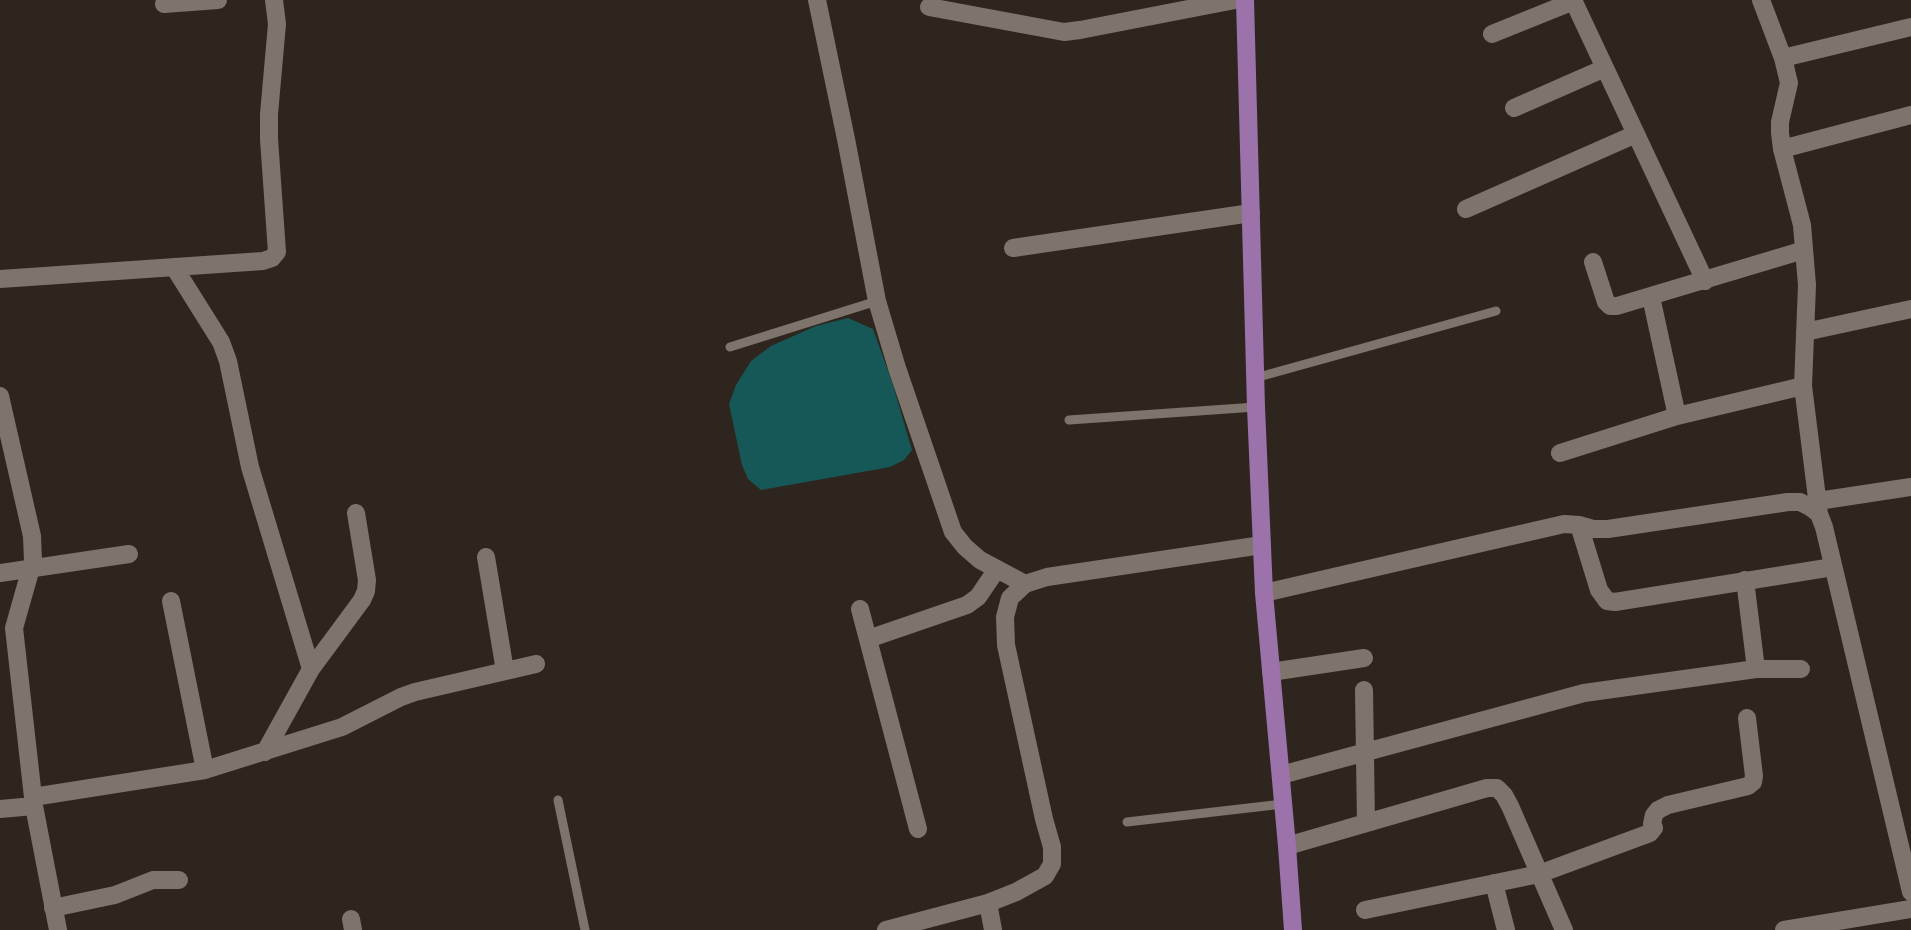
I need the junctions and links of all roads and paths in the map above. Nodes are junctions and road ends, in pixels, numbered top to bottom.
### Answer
1 (218, 0) edge
2 (274, 0) edge
3 (817, 0) edge
4 (1234, 0) edge
5 (1245, 0) edge
6 (1574, 0) edge
7 (1761, 0) edge
8 (164, 4) dead end
9 (929, 7) dead end
10 (1911, 27) edge
11 (1492, 34) dead end
12 (1783, 58) junction
13 (1605, 68) junction
14 (1514, 108) dead end
15 (1911, 115) edge
16 (1636, 134) junction
17 (1782, 149) junction
18 (1466, 209) dead end
19 (1251, 213) junction
20 (1013, 248) dead end
21 (1804, 250) junction
22 (1593, 262) dead end
23 (174, 267) junction
24 (0, 279) edge
25 (1705, 281) junction
26 (1651, 297) junction
27 (877, 301) junction
28 (1911, 309) edge
29 (1496, 311) dead end
30 (1805, 332) junction
31 (730, 347) dead end
32 (1255, 378) junction
33 (1803, 386) junction
34 (0, 396) edge
35 (1256, 407) junction
36 (1677, 416) junction
37 (1069, 420) dead end
38 (1560, 453) dead end
39 (1911, 487) edge
40 (1818, 508) junction
41 (356, 513) dead end
42 (1579, 525) junction
43 (1262, 545) junction
44 (129, 554) dead end
45 (486, 557) dead end
46 (1833, 567) junction
47 (30, 569) junction
48 (997, 569) junction
49 (0, 573) edge
50 (1745, 580) junction
51 (1025, 584) junction
52 (1264, 593) junction
53 (171, 601) dead end
54 (860, 609) dead end
55 (868, 639) junction
56 (1364, 658) dead end
57 (536, 664) dead end
58 (311, 669) junction
59 (1756, 669) junction
60 (1801, 669) dead end
61 (505, 671) junction
62 (1271, 672) junction
63 (1364, 690) dead end
64 (1747, 718) dead end
65 (1365, 750) junction
66 (265, 752) junction
67 (205, 770) junction
68 (1281, 775) junction
69 (558, 800) dead end
70 (33, 801) junction
71 (1283, 804) junction
72 (0, 809) edge
73 (1127, 822) dead end
74 (1366, 824) junction
75 (918, 829) dead end
76 (1287, 846) junction
77 (1539, 874) junction
78 (179, 880) dead end
79 (1494, 883) junction
80 (1911, 892) edge
81 (988, 903) junction
82 (53, 908) junction
83 (1911, 909) edge
84 (1365, 910) dead end
85 (58, 930) edge
86 (585, 930) edge
87 (886, 930) edge
88 (993, 930) edge
89 (1293, 930) edge
90 (1506, 930) edge
91 (1564, 930) edge
92 (1784, 930) edge

1 - 8 street
2 - 23 street
3 - 27 street
4 - 9 street
5 - 19 main road
6 - 11 street
6 - 13 street
7 - 12 street
10 - 12 street
12 - 17 street
13 - 14 street
13 - 16 street
15 - 17 street
16 - 18 street
16 - 25 street
17 - 21 street
19 - 20 street
19 - 32 main road
21 - 25 street
21 - 30 street
22 - 26 street
23 - 24 street
23 - 58 street
25 - 26 street
26 - 36 street
27 - 31 lane
27 - 48 street
28 - 30 street
29 - 32 lane
30 - 33 street
32 - 35 main road
33 - 36 street
33 - 40 street
34 - 47 street
35 - 37 lane
35 - 43 main road
36 - 38 street
39 - 40 street
40 - 42 street
40 - 46 street
41 - 58 street
42 - 50 street
42 - 52 street
43 - 51 street
43 - 52 main road
44 - 47 street
45 - 61 street
46 - 50 street
46 - 80 street
47 - 49 street
47 - 70 street
48 - 51 street
48 - 55 street
50 - 59 street
51 - 81 street
52 - 62 main road
53 - 67 street
54 - 55 street
55 - 75 street
56 - 62 street
57 - 61 street
58 - 66 street
59 - 60 street
59 - 65 street
61 - 66 street
62 - 68 main road
63 - 65 street
64 - 77 street
65 - 68 street
65 - 74 street
66 - 67 street
67 - 70 street
68 - 71 main road
69 - 86 lane
70 - 72 street
70 - 82 street
71 - 73 lane
71 - 76 main road
74 - 76 street
74 - 77 street
76 - 89 main road
77 - 79 street
77 - 91 street
78 - 82 street
79 - 84 street
79 - 90 street
81 - 87 street
81 - 88 street
82 - 85 street
83 - 92 street

